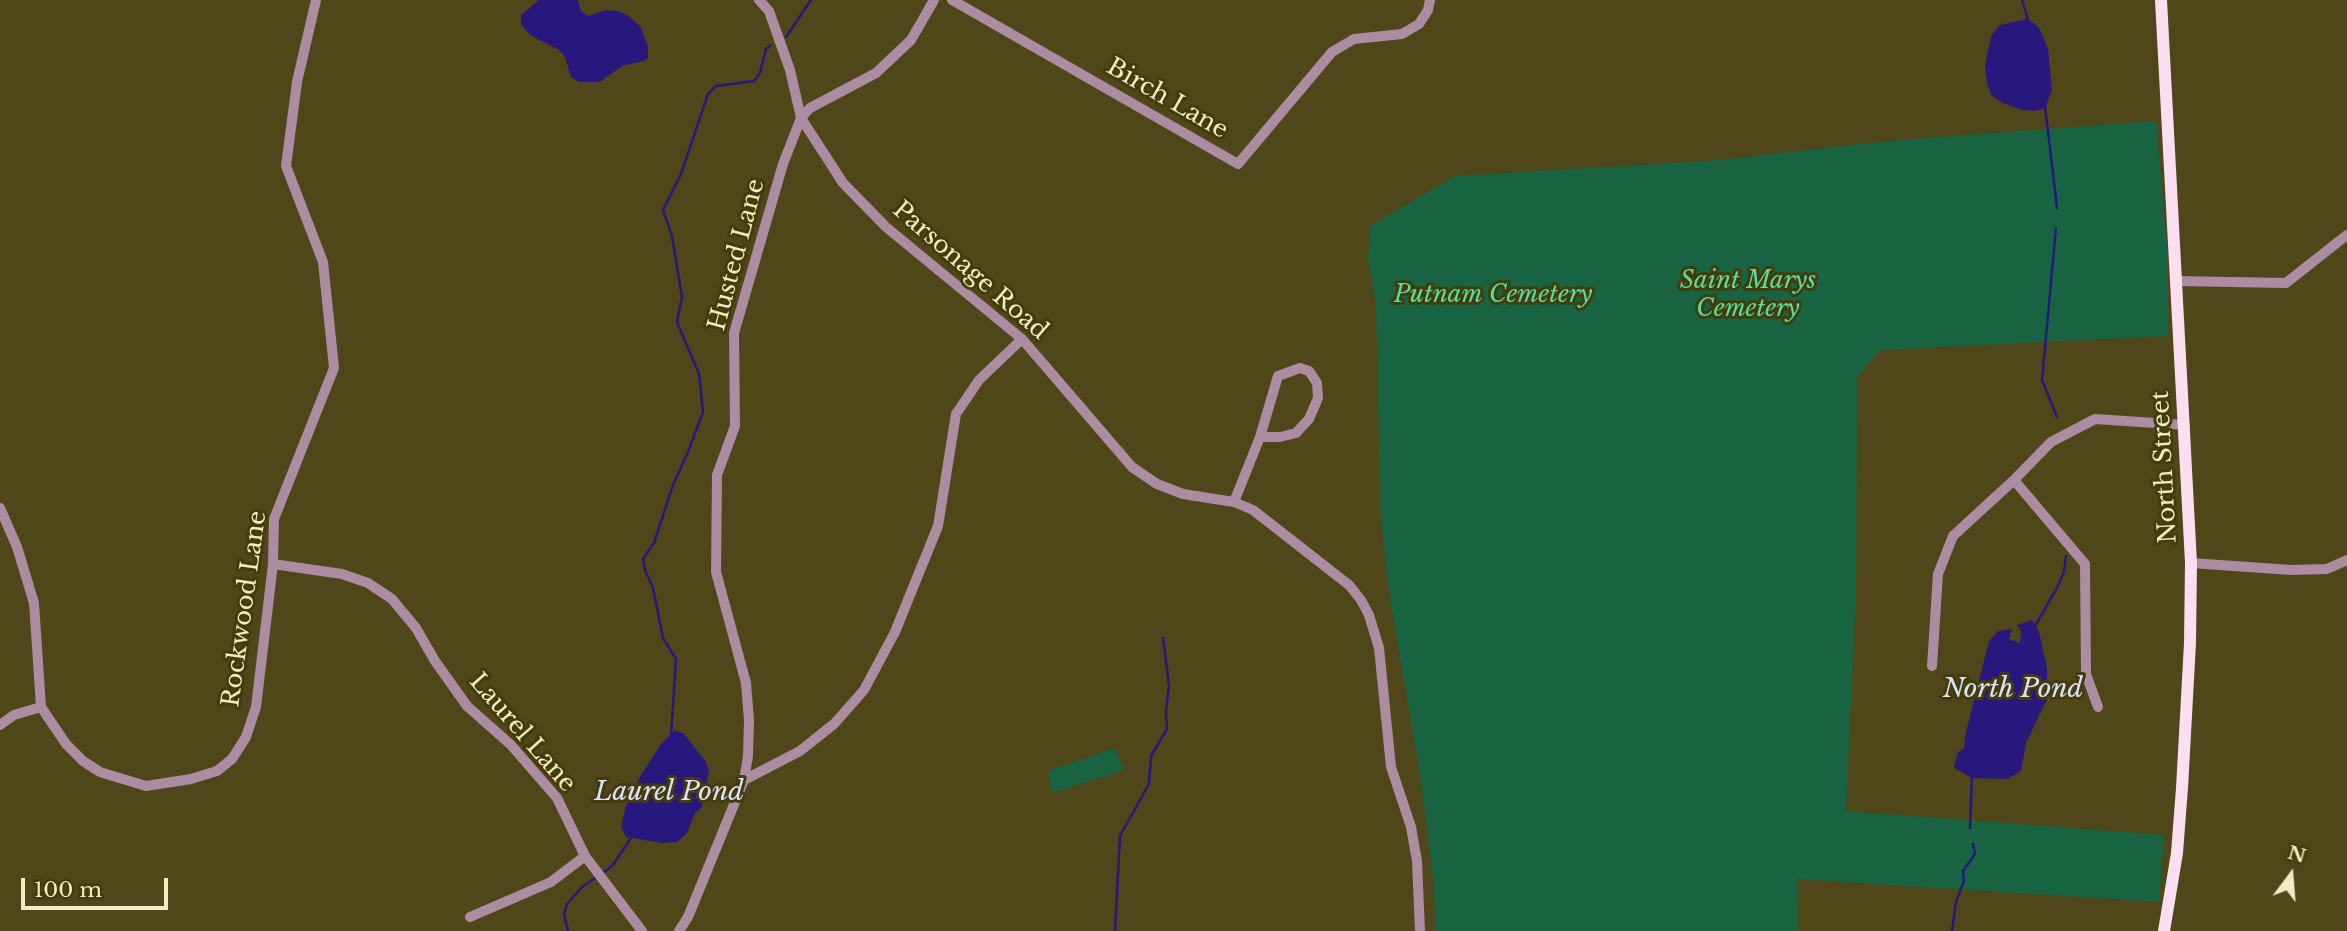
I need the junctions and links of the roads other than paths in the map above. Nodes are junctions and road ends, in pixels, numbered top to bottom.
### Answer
1 (316, 0) edge
2 (760, 0) edge
3 (934, 0) edge
4 (953, 0) edge
5 (1430, 0) edge
6 (2161, 0) edge
7 (802, 118) junction
8 (2347, 235) edge
9 (2175, 282) junction
10 (1022, 339) junction
11 (2185, 425) junction
12 (1260, 437) junction
13 (2014, 480) junction
14 (1234, 502) junction
15 (0, 508) edge
16 (2347, 560) edge
17 (2191, 563) junction
18 (273, 564) junction
19 (1932, 666) dead end
20 (41, 707) junction
21 (2098, 707) dead end
22 (0, 725) edge
23 (744, 780) junction
24 (585, 856) junction
25 (470, 917) dead end
26 (642, 931) edge
27 (679, 931) edge
28 (1420, 931) edge
29 (2164, 931) edge

1 - 18 street, Rockwood Lane
2 - 7 street, Parsonage Road
3 - 7 street
4 - 5 street, Birch Lane
6 - 9 main road, North Street
7 - 10 street, Parsonage Road
7 - 23 street, Husted Lane
8 - 9 street
9 - 11 main road, North Street
10 - 14 street, Parsonage Road
10 - 23 street
11 - 13 street
11 - 17 main road, North Street
12 - 12 street
12 - 14 street
13 - 19 street
13 - 21 street
14 - 28 street, Parsonage Road
15 - 20 street
16 - 17 street
17 - 29 main road, North Street
18 - 20 street, Rockwood Lane
18 - 24 street, Laurel Lane
20 - 22 street
23 - 27 street, Husted Lane
24 - 25 street
24 - 26 street, Laurel Lane

